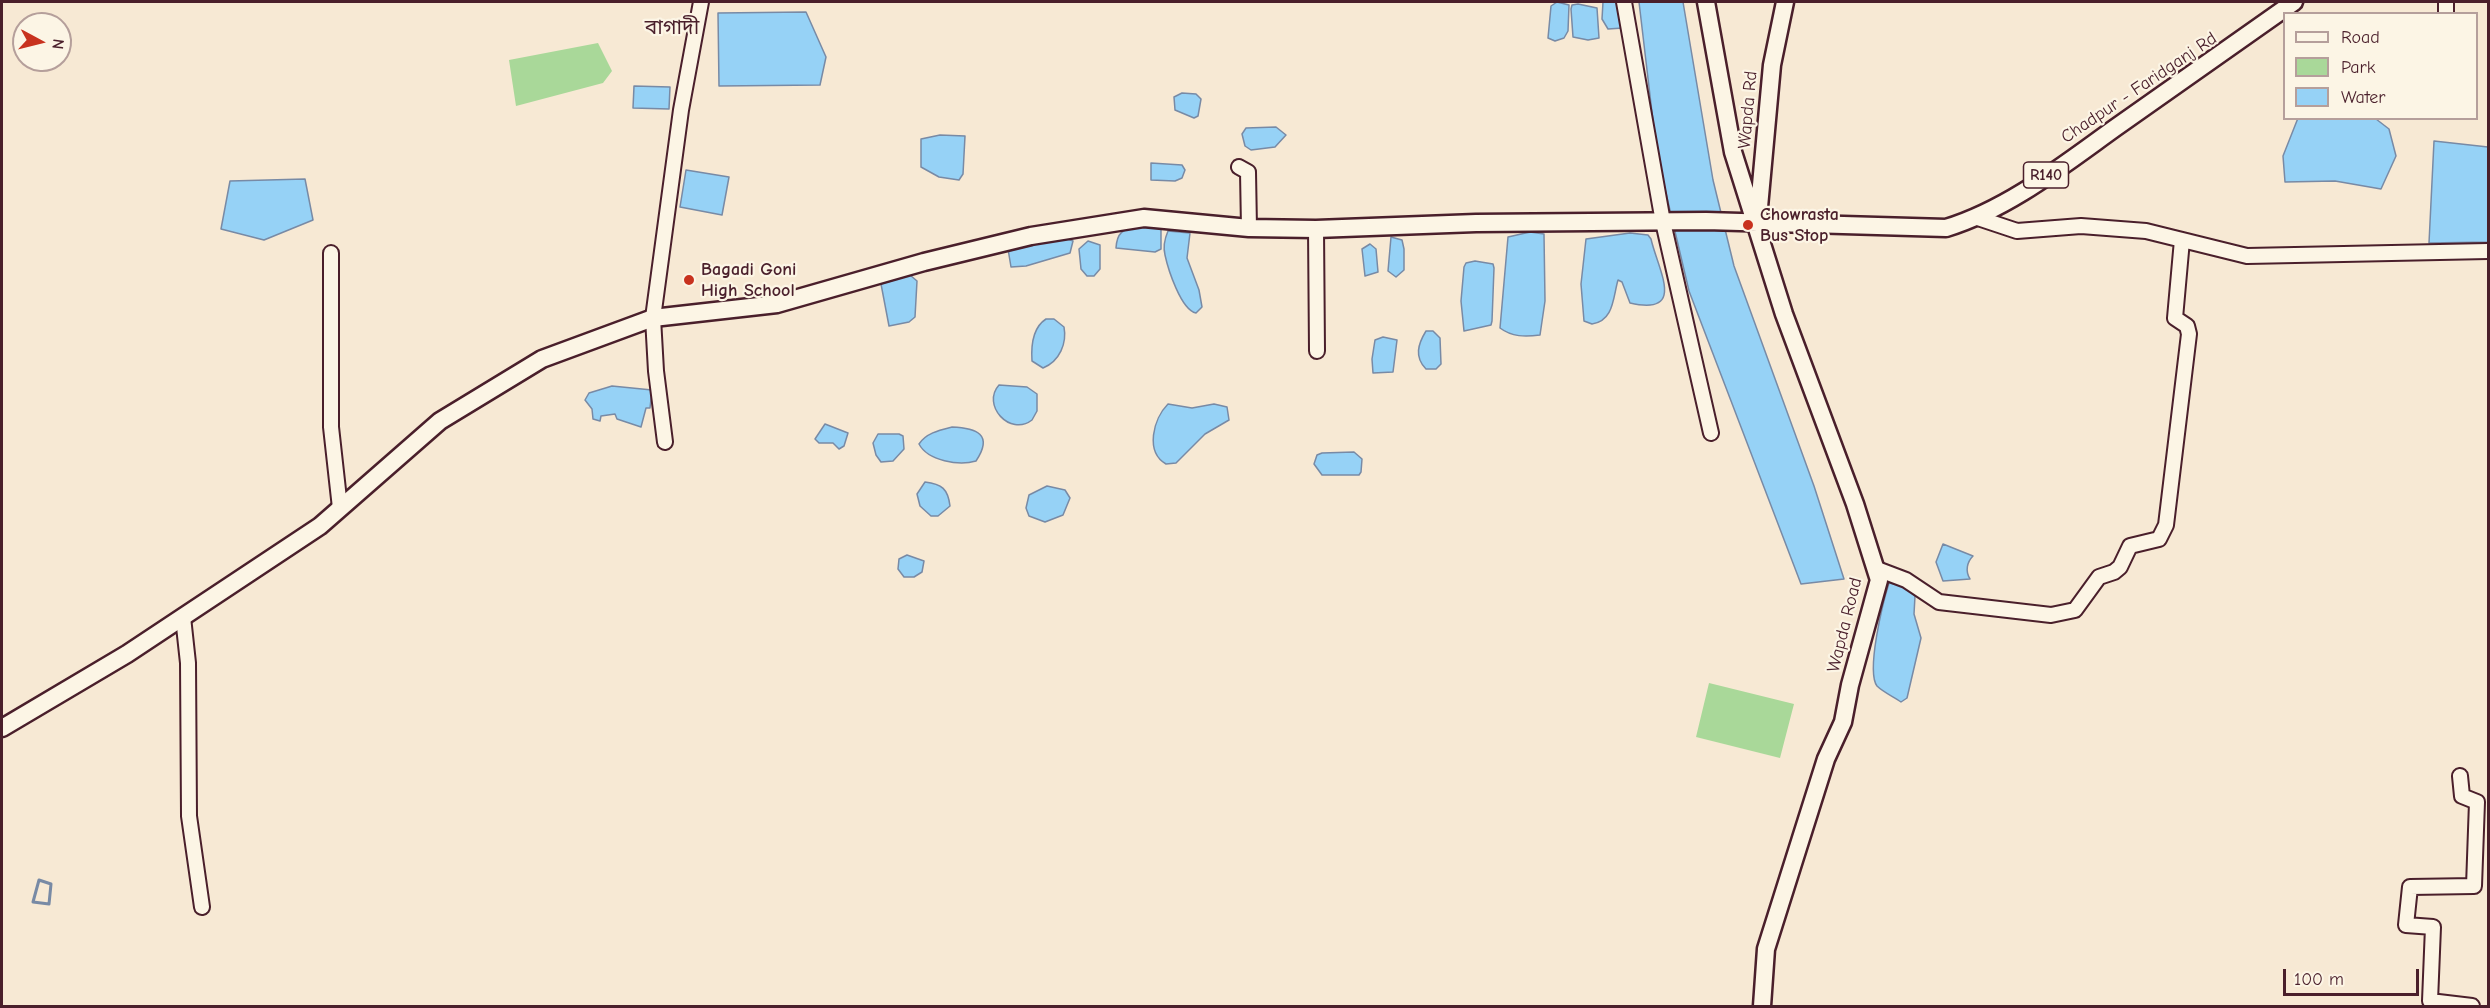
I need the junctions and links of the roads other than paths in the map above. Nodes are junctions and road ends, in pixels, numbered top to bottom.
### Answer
1 (701, 2) edge
2 (1624, 2) edge
3 (1706, 2) edge
4 (1785, 2) edge
5 (2295, 2) edge
6 (1239, 167) dead end
7 (1978, 218) junction
8 (1663, 222) junction
9 (1758, 224) junction
10 (1250, 228) junction
11 (1316, 230) junction
12 (2182, 240) junction
13 (2488, 251) edge
14 (331, 253) dead end
15 (653, 318) junction
16 (1317, 351) dead end
17 (1711, 433) dead end
18 (665, 442) dead end
19 (340, 508) junction
20 (1877, 569) junction
21 (183, 616) junction
22 (2, 728) edge
23 (2460, 776) dead end
24 (2482, 834) edge
25 (202, 907) dead end
26 (1761, 1006) edge
27 (2472, 1006) edge

1 - 15 street
2 - 8 street
3 - 9 main road, Wapda Road
4 - 9 main road, Wapda Rd
5 - 7 main road, Chadpur - Faridganj Rd / R140
6 - 10 street
7 - 9 main road, Chadpur - Faridganj Rd / R140
7 - 12 street
8 - 9 main road, R140
8 - 11 main road, R140
8 - 17 street
9 - 20 main road, Wapda Road
10 - 11 main road, R140
10 - 15 main road, R140
11 - 16 street
12 - 13 street
12 - 20 street
14 - 19 street
15 - 18 street
15 - 19 main road, R140
19 - 21 main road, R140
20 - 26 main road, Wapda Road
21 - 22 main road, R140
21 - 25 street
23 - 24 street
24 - 27 street

